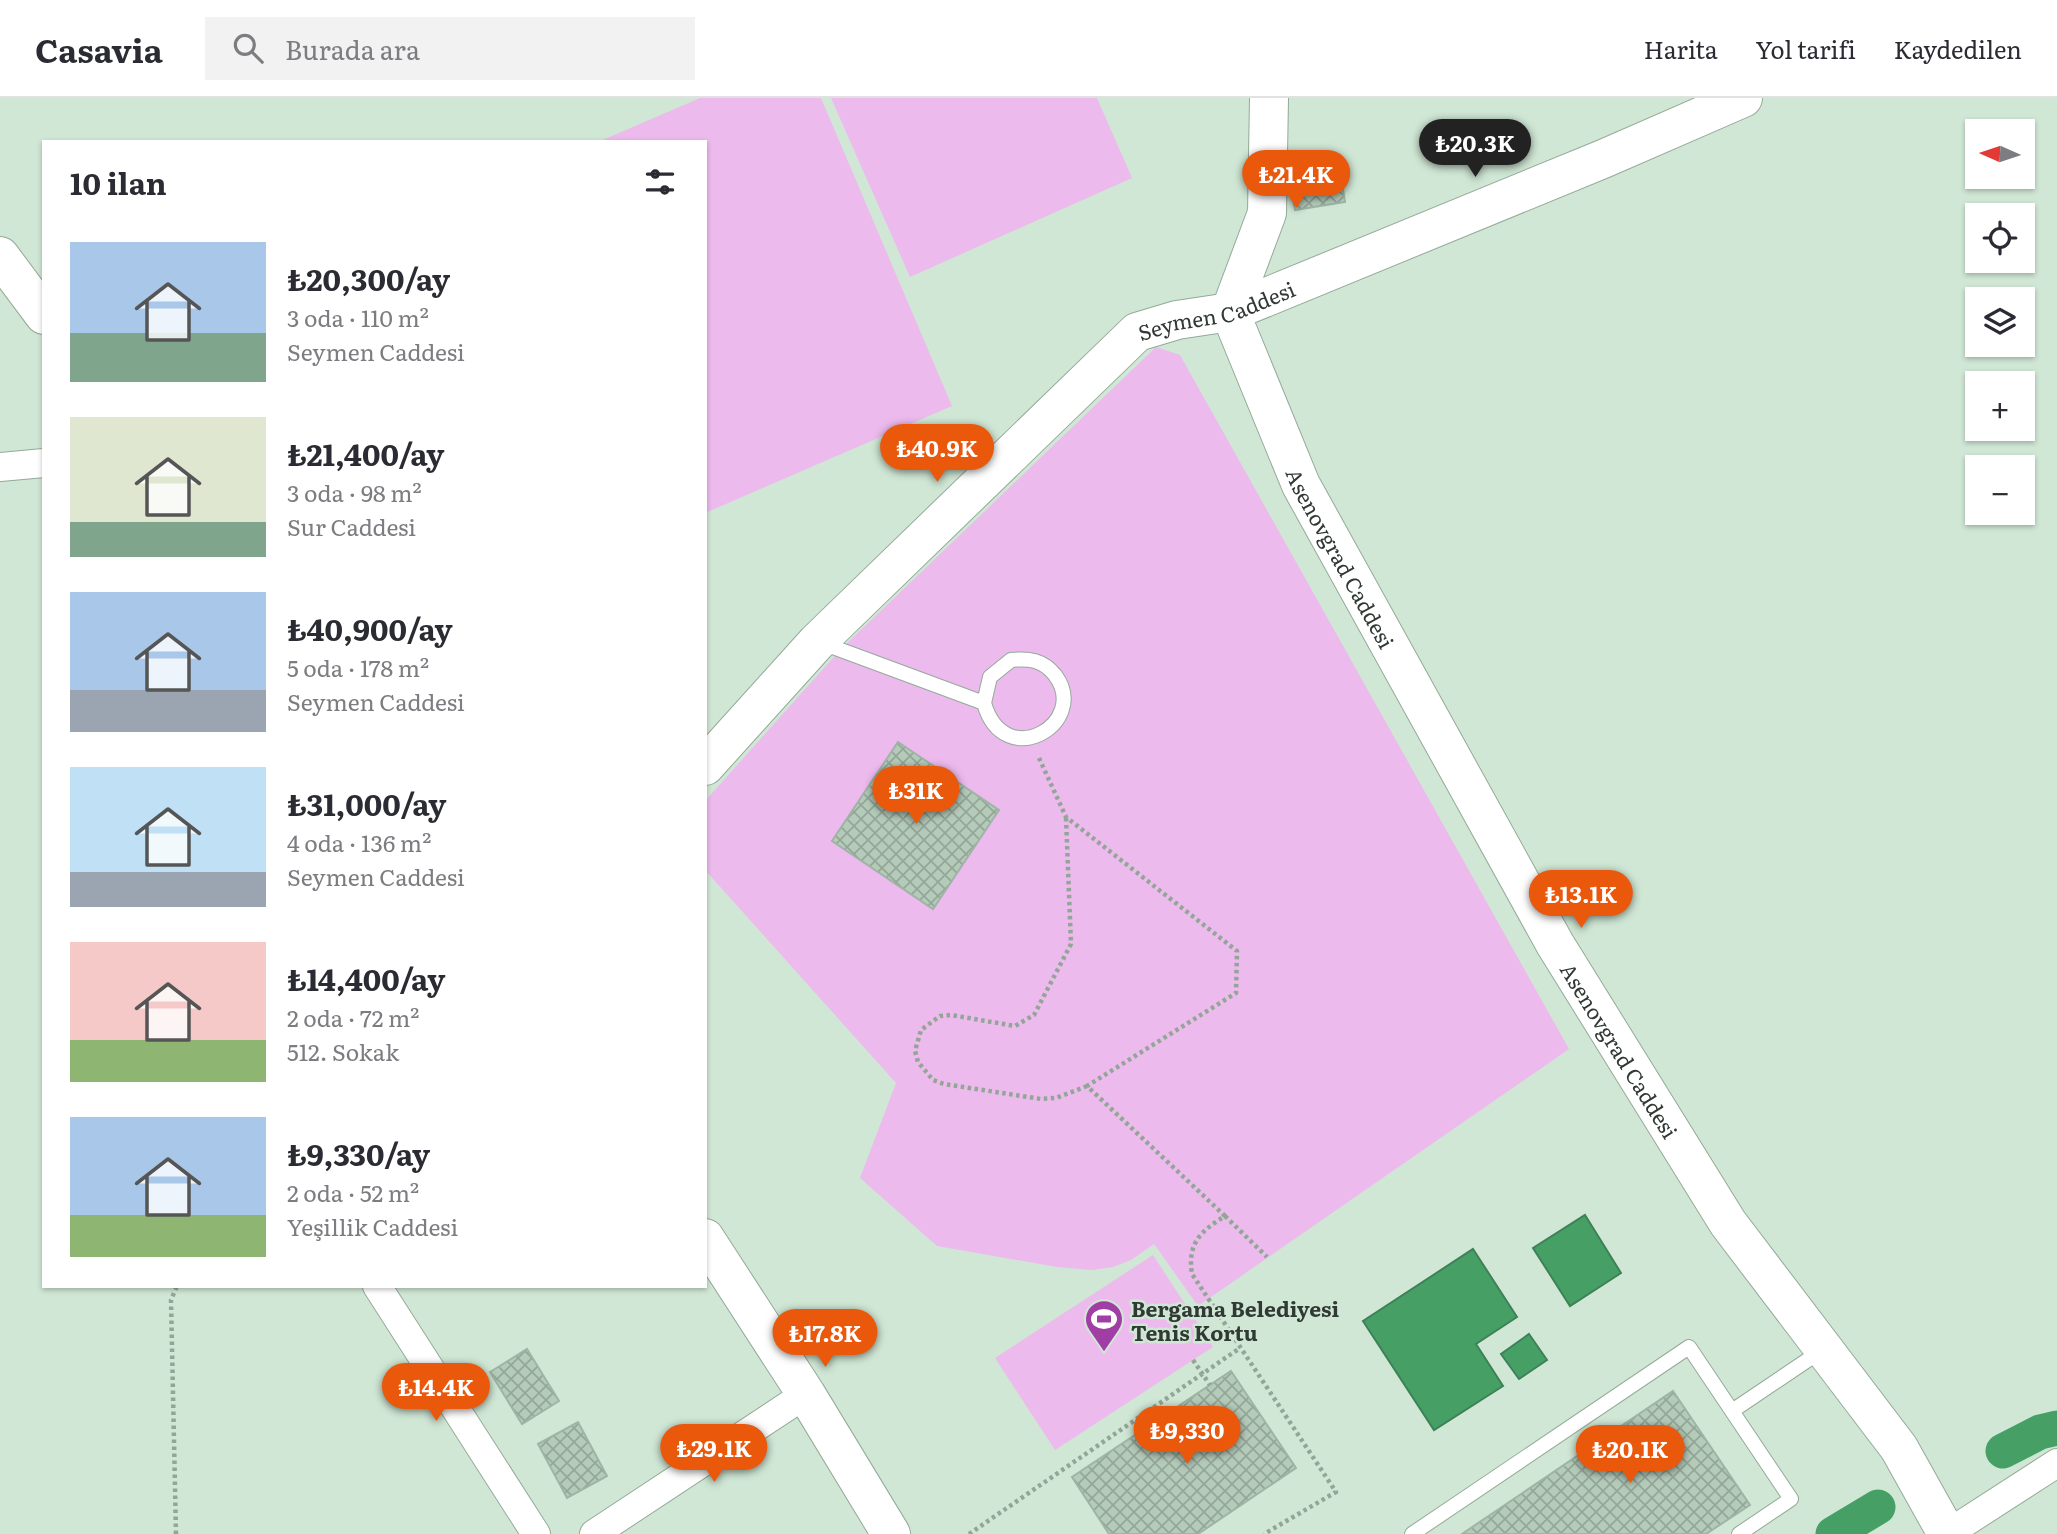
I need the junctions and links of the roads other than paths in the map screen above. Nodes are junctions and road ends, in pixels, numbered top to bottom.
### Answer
1 (1269, 98) edge
2 (1743, 98) edge
3 (0, 256) edge
4 (42, 312) edge
5 (1230, 312) junction
6 (42, 463) edge
7 (0, 467) edge
8 (817, 642) junction
9 (984, 704) junction
10 (707, 764) edge
11 (707, 1241) edge
12 (378, 1288) edge
13 (1824, 1349) junction
14 (806, 1394) junction
15 (1732, 1411) junction
16 (2057, 1463) edge
17 (536, 1534) edge
18 (594, 1534) edge
19 (891, 1534) edge
20 (1412, 1534) edge
21 (1739, 1534) edge
22 (1947, 1534) edge

1 - 5 main road
2 - 5 main road, Seymen Caddesi
3 - 4 main road
5 - 8 main road, Seymen Caddesi
5 - 13 main road, Asenovgrad Caddesi
6 - 7 street
8 - 9 lane
8 - 10 main road, Seymen Caddesi
9 - 9 lane
11 - 14 main road
12 - 17 street
13 - 15 lane
13 - 22 main road, Asenovgrad Caddesi
14 - 18 street
14 - 19 main road
15 - 20 lane
15 - 21 lane
16 - 22 street

